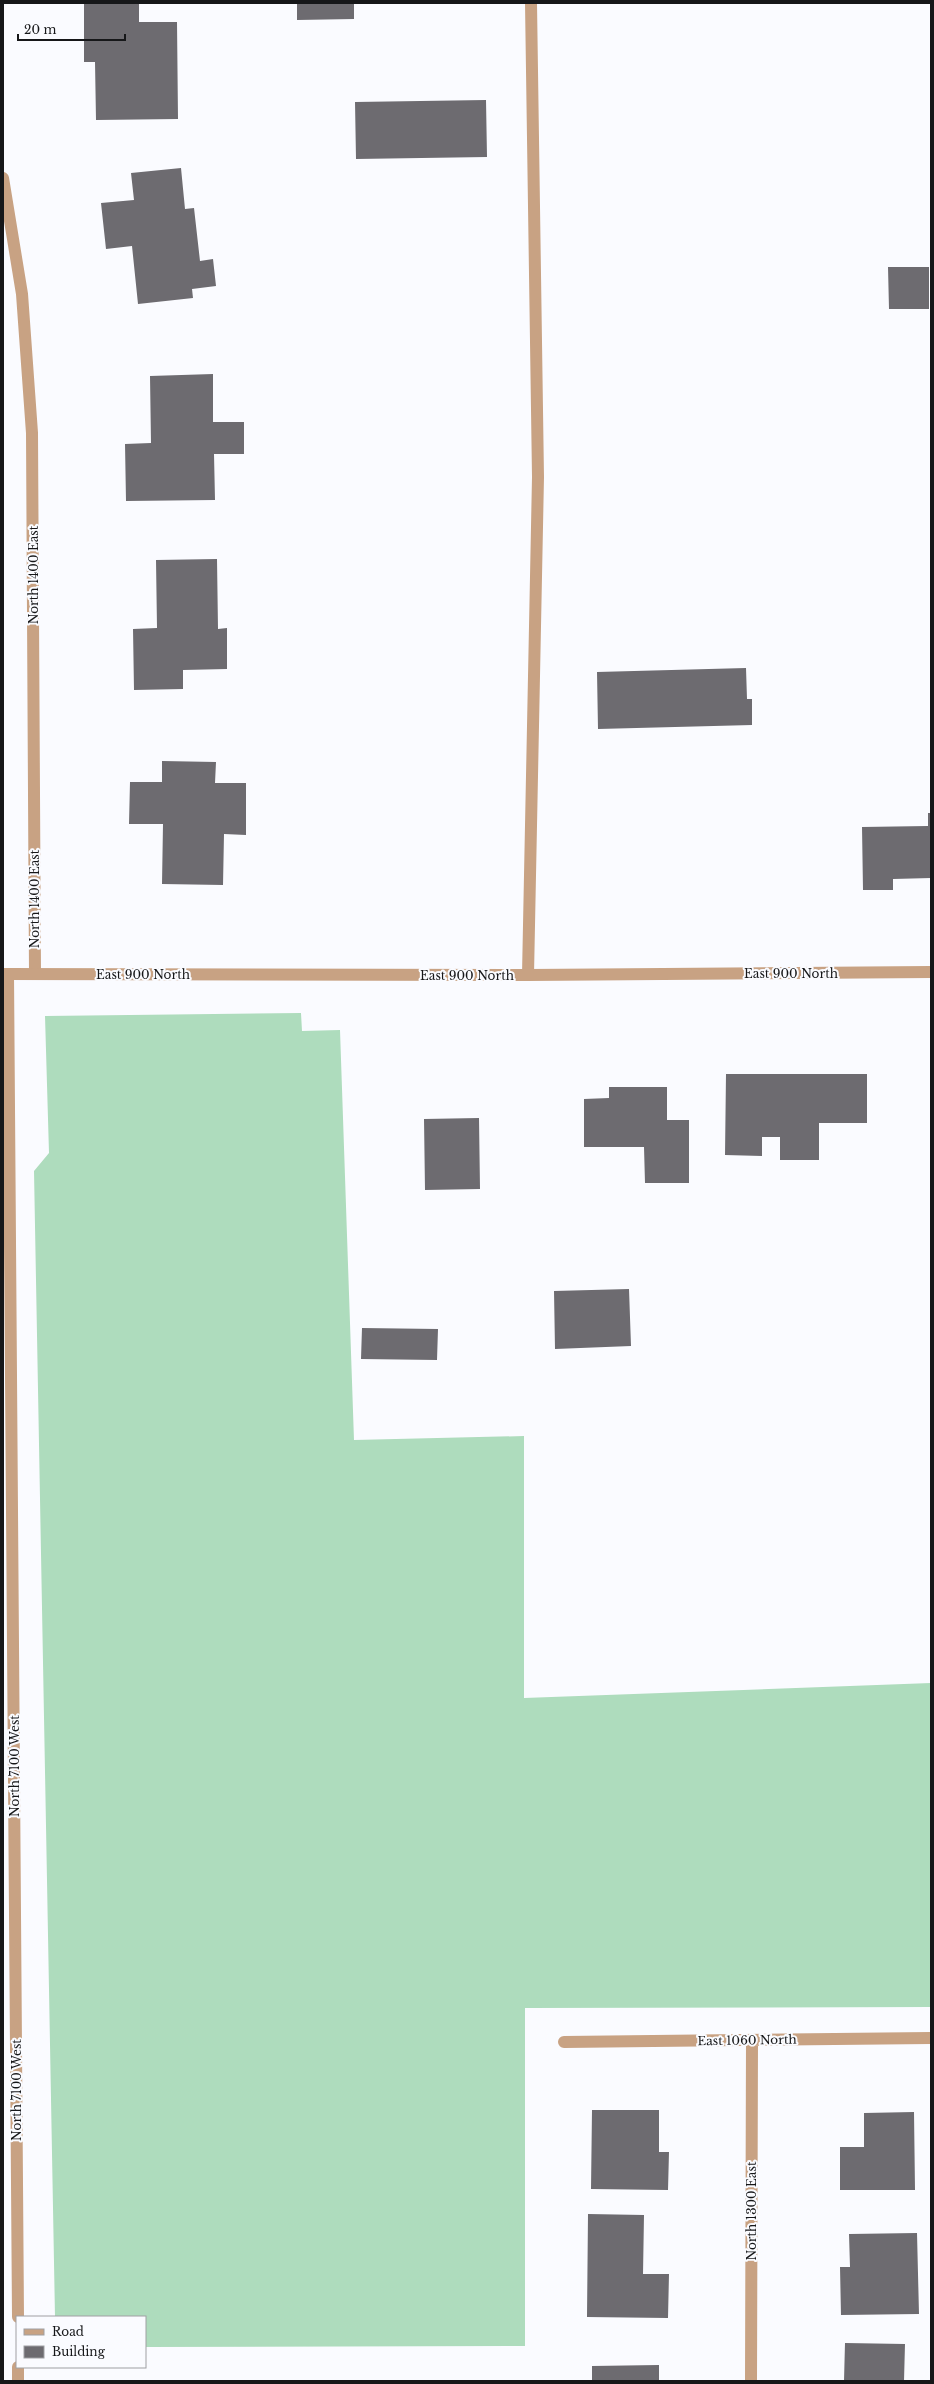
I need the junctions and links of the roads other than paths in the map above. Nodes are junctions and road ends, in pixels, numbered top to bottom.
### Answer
1 (531, 3) edge
2 (3, 178) edge
3 (931, 972) edge
4 (6, 974) edge
5 (35, 974) junction
6 (528, 975) junction
7 (931, 2038) edge
8 (752, 2040) junction
9 (564, 2042) dead end
10 (18, 2316) edge
11 (18, 2368) edge
12 (18, 2381) edge
13 (751, 2381) edge

1 - 6 street
2 - 5 street, North 1400 East
3 - 6 street, East 900 North
4 - 5 street, East 900 North
4 - 10 street, North 7100 West
5 - 6 street, East 900 North
7 - 8 street, East 1060 North
8 - 9 street, East 1060 North
8 - 13 street, North 1300 East
11 - 12 street

